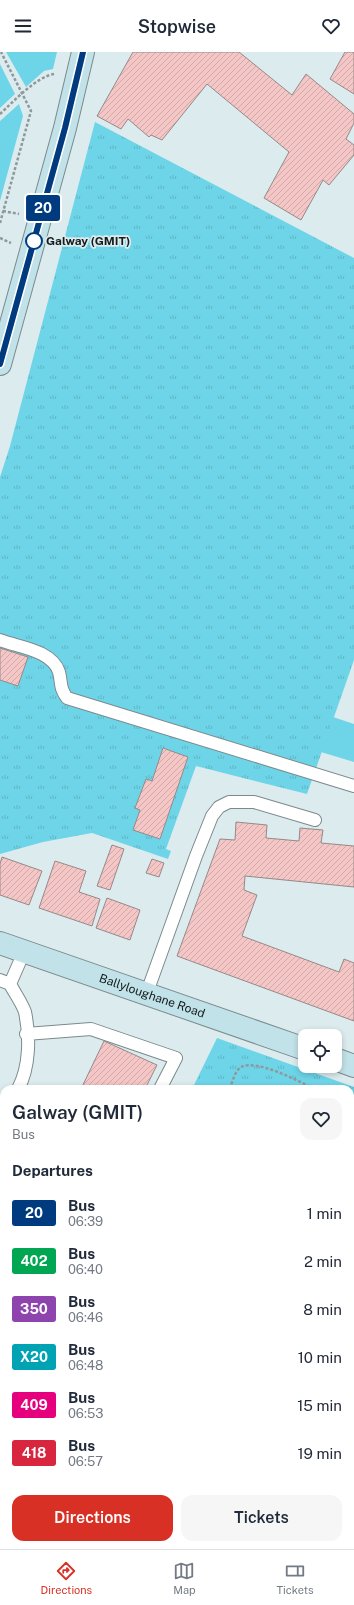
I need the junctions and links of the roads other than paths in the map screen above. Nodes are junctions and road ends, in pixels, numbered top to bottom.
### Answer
1 (81, 61) edge
2 (0, 364) edge
3 (0, 640) edge
4 (354, 786) edge
5 (316, 820) dead end
6 (0, 943) edge
7 (24, 952) junction
8 (5, 982) edge
9 (146, 995) junction
10 (26, 1034) junction
11 (298, 1047) edge
12 (342, 1062) edge
13 (354, 1066) edge
14 (20, 1085) edge
15 (162, 1085) edge

1 - 2 street
3 - 4 lane
5 - 9 lane
6 - 7 street, Ballyloughane Road
7 - 8 lane
7 - 9 street, Ballyloughane Road
8 - 10 lane
9 - 11 street, Ballyloughane Road
10 - 14 lane
10 - 15 lane
12 - 13 street

